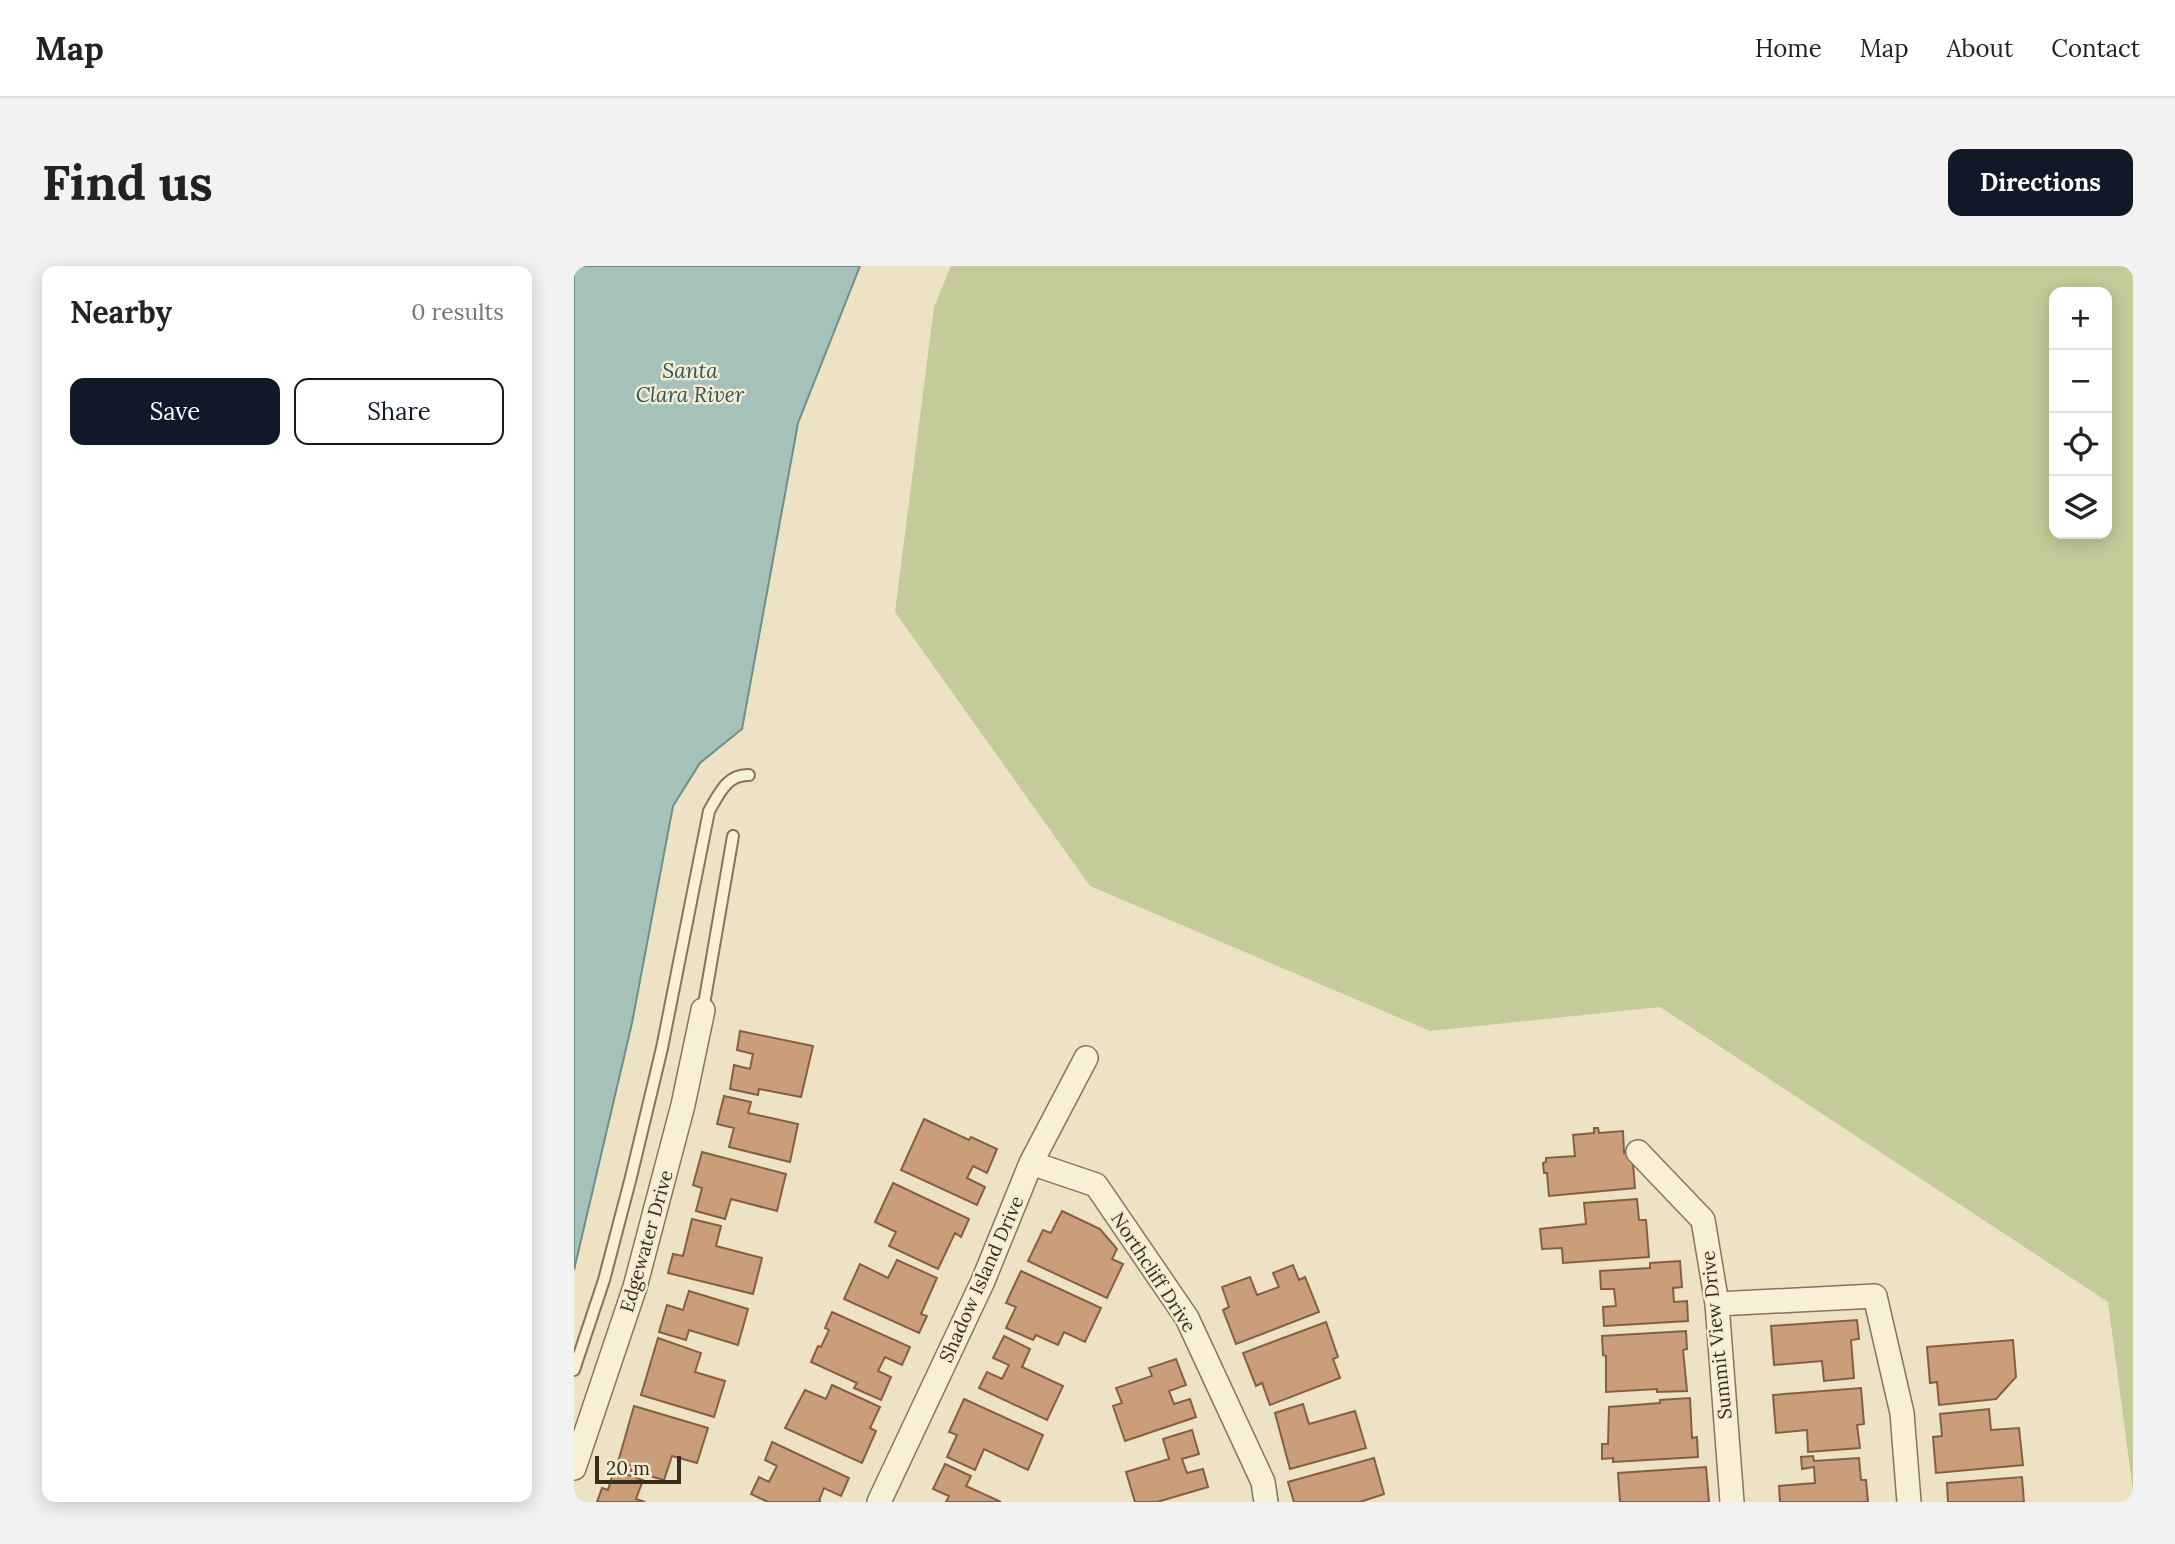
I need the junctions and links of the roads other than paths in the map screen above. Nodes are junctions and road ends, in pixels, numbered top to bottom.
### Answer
1 (749, 775) dead end
2 (733, 836) dead end
3 (704, 1010) joint
4 (1086, 1058) dead end
5 (1638, 1152) dead end
6 (1031, 1163) junction
7 (1717, 1304) junction
8 (574, 1370) edge
9 (574, 1468) edge
10 (879, 1502) edge
11 (1266, 1502) edge
12 (1732, 1502) edge
13 (1909, 1502) edge

1 - 8 lane
2 - 3 lane
3 - 9 street, Edgewater Drive
4 - 6 street, Shadow Island Drive
5 - 7 street, Summit View Drive
6 - 10 street, Shadow Island Drive
6 - 11 street, Northcliff Drive
7 - 12 street, Summit View Drive
7 - 13 street

